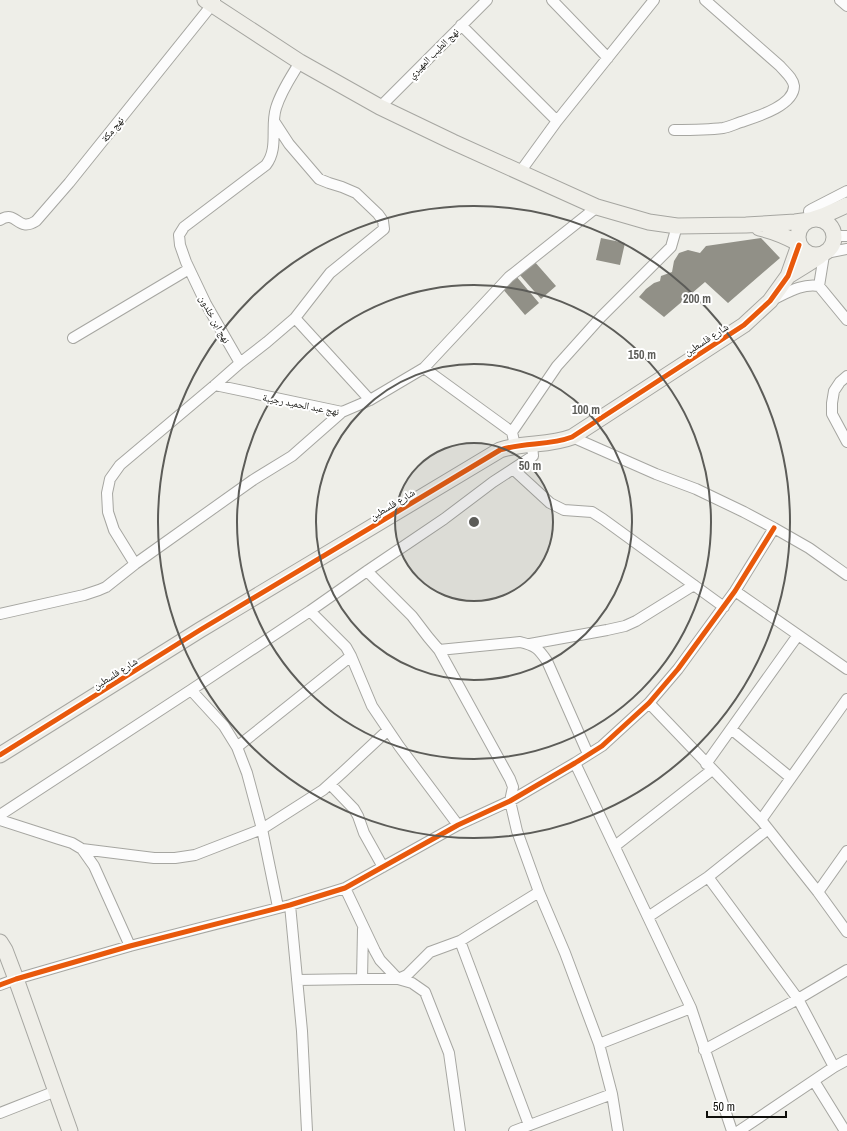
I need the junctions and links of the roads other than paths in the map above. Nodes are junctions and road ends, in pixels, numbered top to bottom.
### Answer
1 (487, 0) edge
2 (552, 0) edge
3 (654, 0) edge
4 (705, 0) edge
5 (840, 0) edge
6 (211, 2) edge
7 (847, 6) edge
8 (462, 25) junction
9 (608, 58) junction
10 (300, 62) junction
11 (380, 107) junction
12 (274, 121) junction
13 (557, 121) junction
14 (674, 130) dead end
15 (520, 172) junction
16 (847, 191) edge
17 (847, 205) edge
18 (597, 207) junction
19 (847, 214) edge
20 (811, 219) junction
21 (0, 220) edge
22 (746, 225) junction
23 (677, 226) junction
24 (838, 235) edge
25 (798, 244) junction
26 (847, 249) edge
27 (823, 254) junction
28 (190, 269) junction
29 (788, 276) junction
30 (819, 286) junction
31 (770, 301) junction
32 (295, 318) junction
33 (847, 320) edge
34 (73, 338) dead end
35 (240, 364) junction
36 (424, 368) junction
37 (847, 376) edge
38 (215, 385) junction
39 (370, 400) junction
40 (342, 412) junction
41 (572, 437) junction
42 (513, 439) junction
43 (847, 442) edge
44 (532, 444) junction
45 (513, 469) junction
46 (774, 528) junction
47 (134, 564) junction
48 (367, 571) junction
49 (847, 575) edge
50 (694, 585) junction
51 (736, 592) junction
52 (724, 607) junction
53 (310, 611) junction
54 (2, 613) edge
55 (798, 635) junction
56 (530, 644) junction
57 (439, 650) junction
58 (351, 656) junction
59 (847, 669) edge
60 (191, 690) junction
61 (847, 699) edge
62 (649, 702) junction
63 (731, 729) junction
64 (388, 730) junction
65 (236, 747) junction
66 (588, 754) junction
67 (0, 755) edge
68 (575, 763) junction
69 (709, 767) junction
70 (791, 778) junction
71 (330, 784) junction
72 (510, 801) junction
73 (0, 815) edge
74 (0, 820) edge
75 (761, 820) junction
76 (458, 825) junction
77 (262, 829) junction
78 (768, 829) junction
79 (616, 846) junction
80 (82, 849) junction
81 (847, 851) edge
82 (383, 867) junction
83 (708, 877) junction
84 (345, 888) junction
85 (539, 892) junction
86 (818, 892) junction
87 (290, 905) junction
88 (278, 907) junction
89 (648, 916) junction
90 (363, 925) junction
91 (847, 932) edge
92 (460, 941) junction
93 (0, 942) edge
94 (130, 946) junction
95 (847, 970) edge
96 (16, 979) junction
97 (362, 979) junction
98 (398, 979) junction
99 (297, 980) junction
100 (0, 985) edge
101 (798, 999) junction
102 (690, 1008) junction
103 (599, 1044) junction
104 (704, 1050) junction
105 (847, 1060) edge
106 (834, 1068) junction
107 (814, 1081) junction
108 (56, 1091) junction
109 (612, 1094) junction
110 (0, 1113) edge
111 (529, 1125) junction
112 (70, 1131) edge
113 (306, 1131) edge
114 (460, 1131) edge
115 (514, 1131) edge
116 (618, 1131) edge
117 (732, 1131) edge
118 (739, 1131) edge
119 (844, 1131) edge

1 - 8 street, نهج الطيب المهيري
2 - 9 street
3 - 9 street
4 - 14 street
5 - 7 street
6 - 10 street
6 - 21 street, نهج مكة
8 - 11 street, نهج الطيب المهيري
8 - 13 street
9 - 13 street
10 - 11 street
10 - 12 street, نهج ابن خلدون
11 - 15 street
12 - 28 street, نهج ابن خلدون
12 - 32 street
13 - 15 street
15 - 18 street
16 - 20 street
17 - 20 street
18 - 23 street
18 - 36 street, نهج عبد الحميد رجيبة
19 - 24 street
20 - 22 street
20 - 24 street
20 - 25 street
22 - 23 street
22 - 25 street
23 - 42 street
24 - 27 street
25 - 27 street
25 - 29 street
26 - 27 street
27 - 29 street
27 - 30 street
28 - 34 street
28 - 35 street, نهج ابن خلدون
29 - 31 street, شارع فلسطين
30 - 31 street
30 - 33 street
31 - 41 street, شارع فلسطين
32 - 35 street
32 - 39 street
35 - 38 street
36 - 39 street, نهج عبد الحميد رجيبة
36 - 42 street
37 - 43 street
38 - 40 street, نهج عبد الحميد رجيبة
38 - 47 street
39 - 40 street, نهج عبد الحميد رجيبة
40 - 47 street
41 - 44 street, شارع فلسطين
41 - 46 street
42 - 44 street, شارع فلسطين
42 - 67 street, شارع فلسطين
44 - 45 street
45 - 48 street
45 - 50 street
46 - 49 street
46 - 51 street
47 - 54 street
48 - 53 street
48 - 57 street
50 - 52 street
50 - 56 street
51 - 52 street
51 - 55 street
52 - 62 street
53 - 58 street
53 - 60 street
55 - 59 street
55 - 63 street
56 - 57 street
56 - 66 street
57 - 72 street
58 - 64 street
58 - 65 street
60 - 65 street
60 - 73 street
61 - 70 street
62 - 66 street
62 - 69 street
63 - 69 street
63 - 70 street
64 - 71 street
64 - 76 street
65 - 77 street
66 - 68 street
68 - 72 street
68 - 79 street
69 - 75 street
69 - 79 street
70 - 75 street
71 - 77 street
71 - 82 street
72 - 76 street
72 - 85 street
74 - 80 street
75 - 78 street
76 - 82 street
77 - 80 street
77 - 88 street
78 - 83 street
78 - 86 street
79 - 89 street
80 - 94 street
81 - 86 street
82 - 84 street
83 - 89 street
83 - 101 street
84 - 87 street
84 - 90 street
85 - 92 street
85 - 103 street
86 - 91 street
87 - 88 street
87 - 99 street
88 - 94 street
89 - 102 street
90 - 97 street
90 - 98 street
92 - 98 street
92 - 111 street
93 - 96 street
94 - 96 street
95 - 101 street
96 - 100 street
96 - 108 street
97 - 98 street
97 - 99 street
98 - 114 street
99 - 113 street
101 - 104 street
101 - 106 street
102 - 103 street
102 - 104 street
103 - 109 street
104 - 117 street
105 - 106 street
106 - 107 street
107 - 118 street
107 - 119 street
108 - 110 street
108 - 112 street
109 - 111 street
109 - 116 street
111 - 115 street

